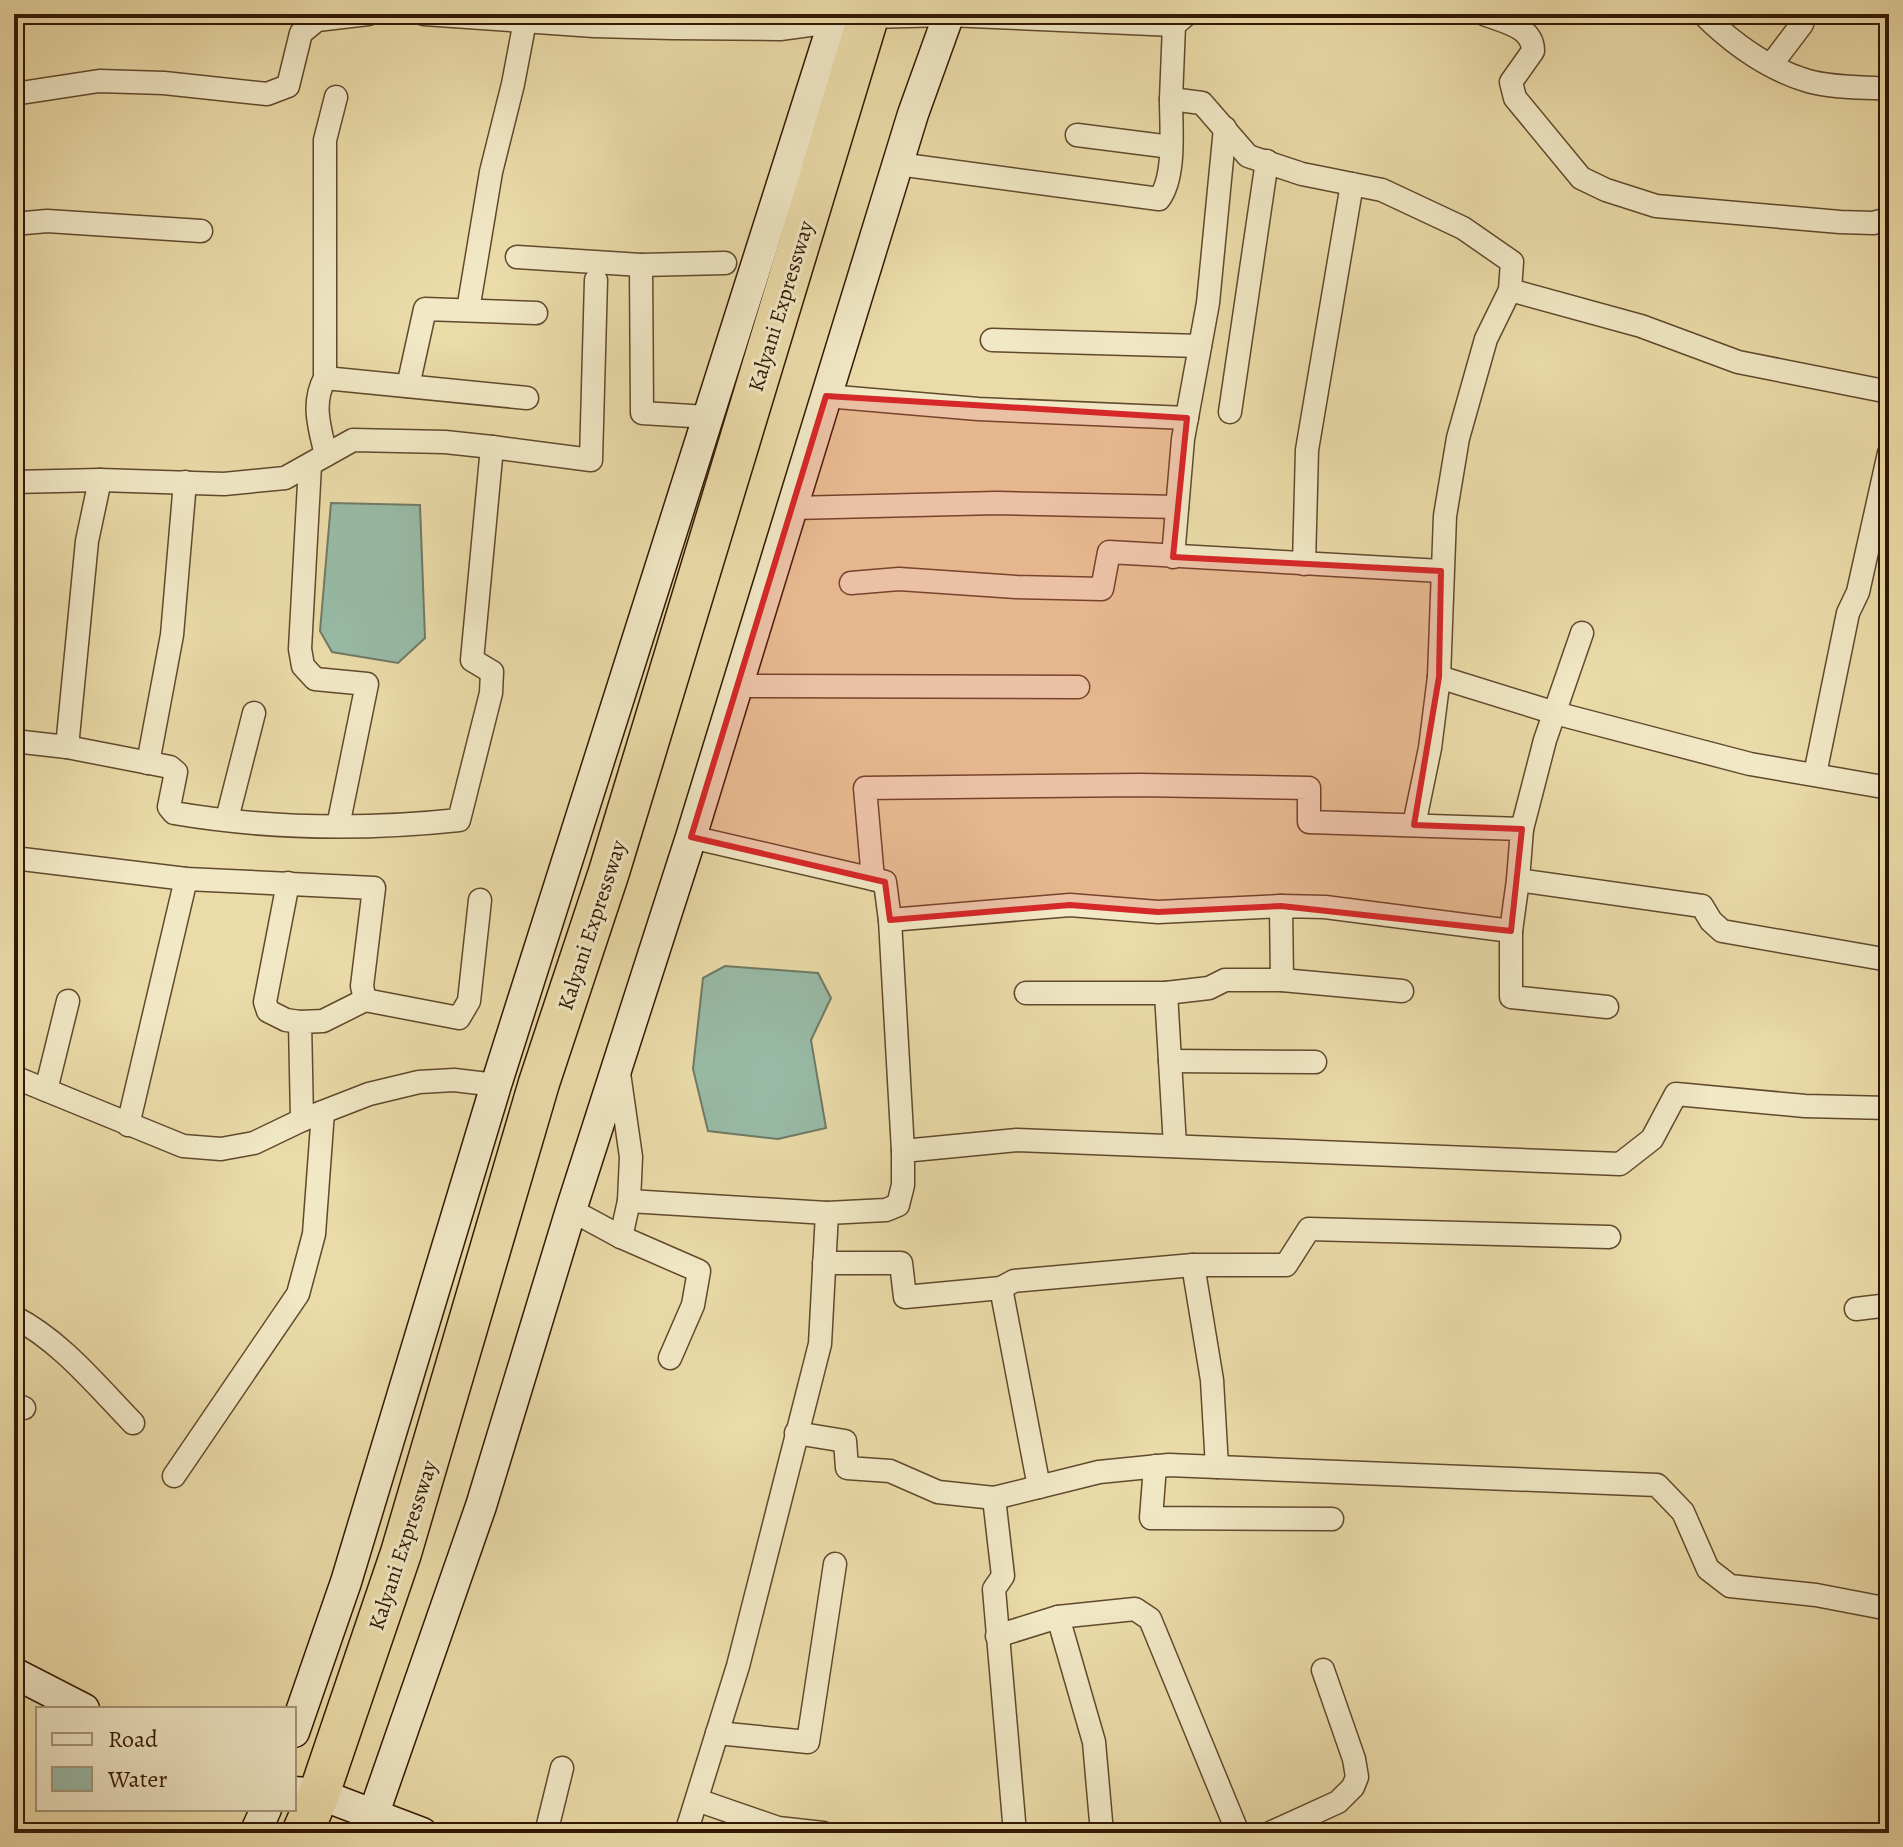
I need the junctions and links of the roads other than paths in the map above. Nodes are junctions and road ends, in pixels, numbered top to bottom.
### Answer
1 (368, 14) edge
2 (424, 14) edge
3 (431, 14) edge
4 (949, 14) edge
5 (1484, 14) edge
6 (1703, 14) edge
7 (1805, 14) edge
8 (499, 16) edge
9 (852, 17) edge
10 (594, 20) edge
11 (1180, 20) edge
12 (525, 21) junction
13 (672, 21) edge
14 (751, 21) edge
15 (1771, 65) junction
16 (1889, 89) edge
17 (14, 94) edge
18 (336, 97) dead end
19 (1171, 99) junction
20 (1225, 128) junction
21 (1077, 135) dead end
22 (1171, 147) junction
23 (1267, 161) junction
24 (898, 164) junction
25 (1352, 184) junction
26 (1889, 219) edge
27 (14, 224) edge
28 (201, 231) dead end
29 (517, 257) dead end
30 (725, 263) dead end
31 (641, 265) junction
32 (596, 280) dead end
33 (1510, 290) junction
34 (468, 310) junction
35 (536, 313) dead end
36 (992, 340) dead end
37 (1200, 346) junction
38 (325, 378) junction
39 (408, 386) junction
40 (1889, 392) edge
41 (826, 396) junction
42 (527, 398) dead end
43 (1230, 412) dead end
44 (708, 417) junction
45 (1187, 418) junction
46 (492, 447) junction
47 (1889, 453) edge
48 (318, 460) junction
49 (100, 480) junction
50 (14, 482) edge
51 (185, 482) junction
52 (1177, 507) junction
53 (793, 508) junction
54 (1173, 557) junction
55 (1304, 564) junction
56 (1441, 571) junction
57 (851, 583) dead end
58 (1582, 633) dead end
59 (1439, 677) junction
60 (737, 686) junction
61 (1078, 687) dead end
62 (254, 713) dead end
63 (1555, 713) junction
64 (14, 741) edge
65 (67, 747) junction
66 (148, 763) junction
67 (1815, 774) junction
68 (1889, 788) edge
69 (227, 819) junction
70 (1414, 825) junction
71 (338, 826) junction
72 (1522, 829) junction
73 (691, 837) junction
74 (14, 858) edge
75 (186, 879) junction
76 (873, 879) junction
77 (1518, 880) junction
78 (288, 883) junction
79 (480, 900) dead end
80 (1281, 906) junction
81 (890, 920) junction
82 (1511, 931) junction
83 (1889, 960) edge
84 (1282, 980) junction
85 (1402, 991) dead end
86 (1026, 993) dead end
87 (1166, 993) junction
88 (365, 1000) junction
89 (68, 1001) dead end
90 (1607, 1007) dead end
91 (300, 1022) junction
92 (1170, 1061) junction
93 (1315, 1062) dead end
94 (618, 1068) junction
95 (14, 1077) edge
96 (496, 1085) junction
97 (46, 1090) junction
98 (1889, 1108) edge
99 (312, 1116) junction
100 (128, 1125) junction
101 (1175, 1146) junction
102 (903, 1151) junction
103 (629, 1201) junction
104 (571, 1210) junction
105 (827, 1213) junction
106 (621, 1237) junction
107 (1609, 1237) dead end
108 (824, 1263) junction
109 (1193, 1265) junction
110 (1001, 1288) junction
111 (1889, 1305) edge
112 (1856, 1309) dead end
113 (14, 1317) edge
114 (670, 1358) dead end
115 (133, 1423) dead end
116 (796, 1433) junction
117 (1155, 1466) junction
118 (1217, 1467) junction
119 (174, 1476) dead end
120 (1039, 1487) junction
121 (994, 1498) junction
122 (1332, 1519) dead end
123 (835, 1564) dead end
124 (1889, 1609) edge
125 (1058, 1617) junction
126 (997, 1636) junction
127 (1323, 1670) dead end
128 (14, 1673) edge
129 (80, 1707) edge
130 (296, 1726) edge
131 (717, 1733) junction
132 (562, 1768) dead end
133 (306, 1793) edge
134 (697, 1800) junction
135 (265, 1811) edge
136 (371, 1825) edge
137 (255, 1833) edge
138 (302, 1833) edge
139 (422, 1833) edge
140 (546, 1833) edge
141 (686, 1833) edge
142 (823, 1833) edge
143 (1015, 1833) edge
144 (1102, 1833) edge
145 (1238, 1833) edge
146 (1270, 1833) edge

1 - 17 street
2 - 3 street
3 - 8 street
4 - 9 street
4 - 11 street
4 - 24 street
5 - 26 street
6 - 15 street
7 - 15 street
8 - 12 street
9 - 14 street
9 - 44 street
9 - 133 highway, Kalyani Expressway
10 - 12 street
10 - 13 street
11 - 19 street
12 - 34 street
13 - 14 street
15 - 16 street
18 - 38 street
19 - 20 street
19 - 22 street
20 - 23 street
20 - 37 street
21 - 22 street
22 - 24 street
23 - 25 street
23 - 43 street
24 - 41 street
25 - 33 street
25 - 55 street
27 - 28 street
29 - 31 street
30 - 31 street
31 - 44 street
32 - 46 street
33 - 40 street
33 - 56 street
34 - 35 street
34 - 39 street
36 - 37 street
37 - 45 street
38 - 39 street
38 - 48 street
39 - 42 street
41 - 45 street
41 - 53 street
44 - 96 street
45 - 52 street
46 - 48 street
46 - 71 street
47 - 67 street
48 - 51 street
48 - 71 street
49 - 50 street
49 - 51 street
49 - 65 street
51 - 66 street
52 - 53 street
52 - 54 street
53 - 60 street
54 - 55 street
54 - 57 street
55 - 56 street
56 - 59 street
58 - 63 street
59 - 63 street
59 - 70 street
60 - 61 street
60 - 73 street
62 - 69 street
63 - 67 street
63 - 72 street
64 - 65 street
65 - 66 street
66 - 69 street
67 - 68 street
69 - 71 street
70 - 72 street
70 - 76 street
72 - 77 street
73 - 76 street
73 - 94 street
74 - 75 street
75 - 78 street
75 - 100 street
76 - 81 street
77 - 82 street
77 - 83 street
78 - 88 street
78 - 91 street
79 - 88 street
80 - 81 street
80 - 82 street
80 - 84 street
81 - 102 street
82 - 90 street
84 - 85 street
84 - 87 street
86 - 87 street
87 - 92 street
88 - 91 street
89 - 97 street
91 - 99 street
92 - 93 street
92 - 101 street
94 - 103 street
94 - 104 street
95 - 97 street
96 - 99 street
96 - 130 street
97 - 100 street
98 - 101 street
99 - 100 street
99 - 119 street
101 - 102 street
102 - 105 street
103 - 105 street
103 - 106 street
104 - 106 street
104 - 136 street
105 - 108 street
106 - 114 street
107 - 109 street
108 - 110 street
108 - 116 street
109 - 110 street
109 - 118 street
110 - 120 street
111 - 112 street
113 - 115 street
116 - 121 street
116 - 131 street
117 - 118 street
117 - 120 street
117 - 122 street
118 - 124 street
120 - 121 street
121 - 126 street
123 - 131 street
125 - 126 street
125 - 144 street
125 - 145 street
126 - 143 street
127 - 146 street
128 - 129 street
131 - 134 street
132 - 140 street
133 - 136 street
133 - 138 highway, Kalyani Expressway
134 - 141 street
134 - 142 street
135 - 137 street
136 - 139 street

